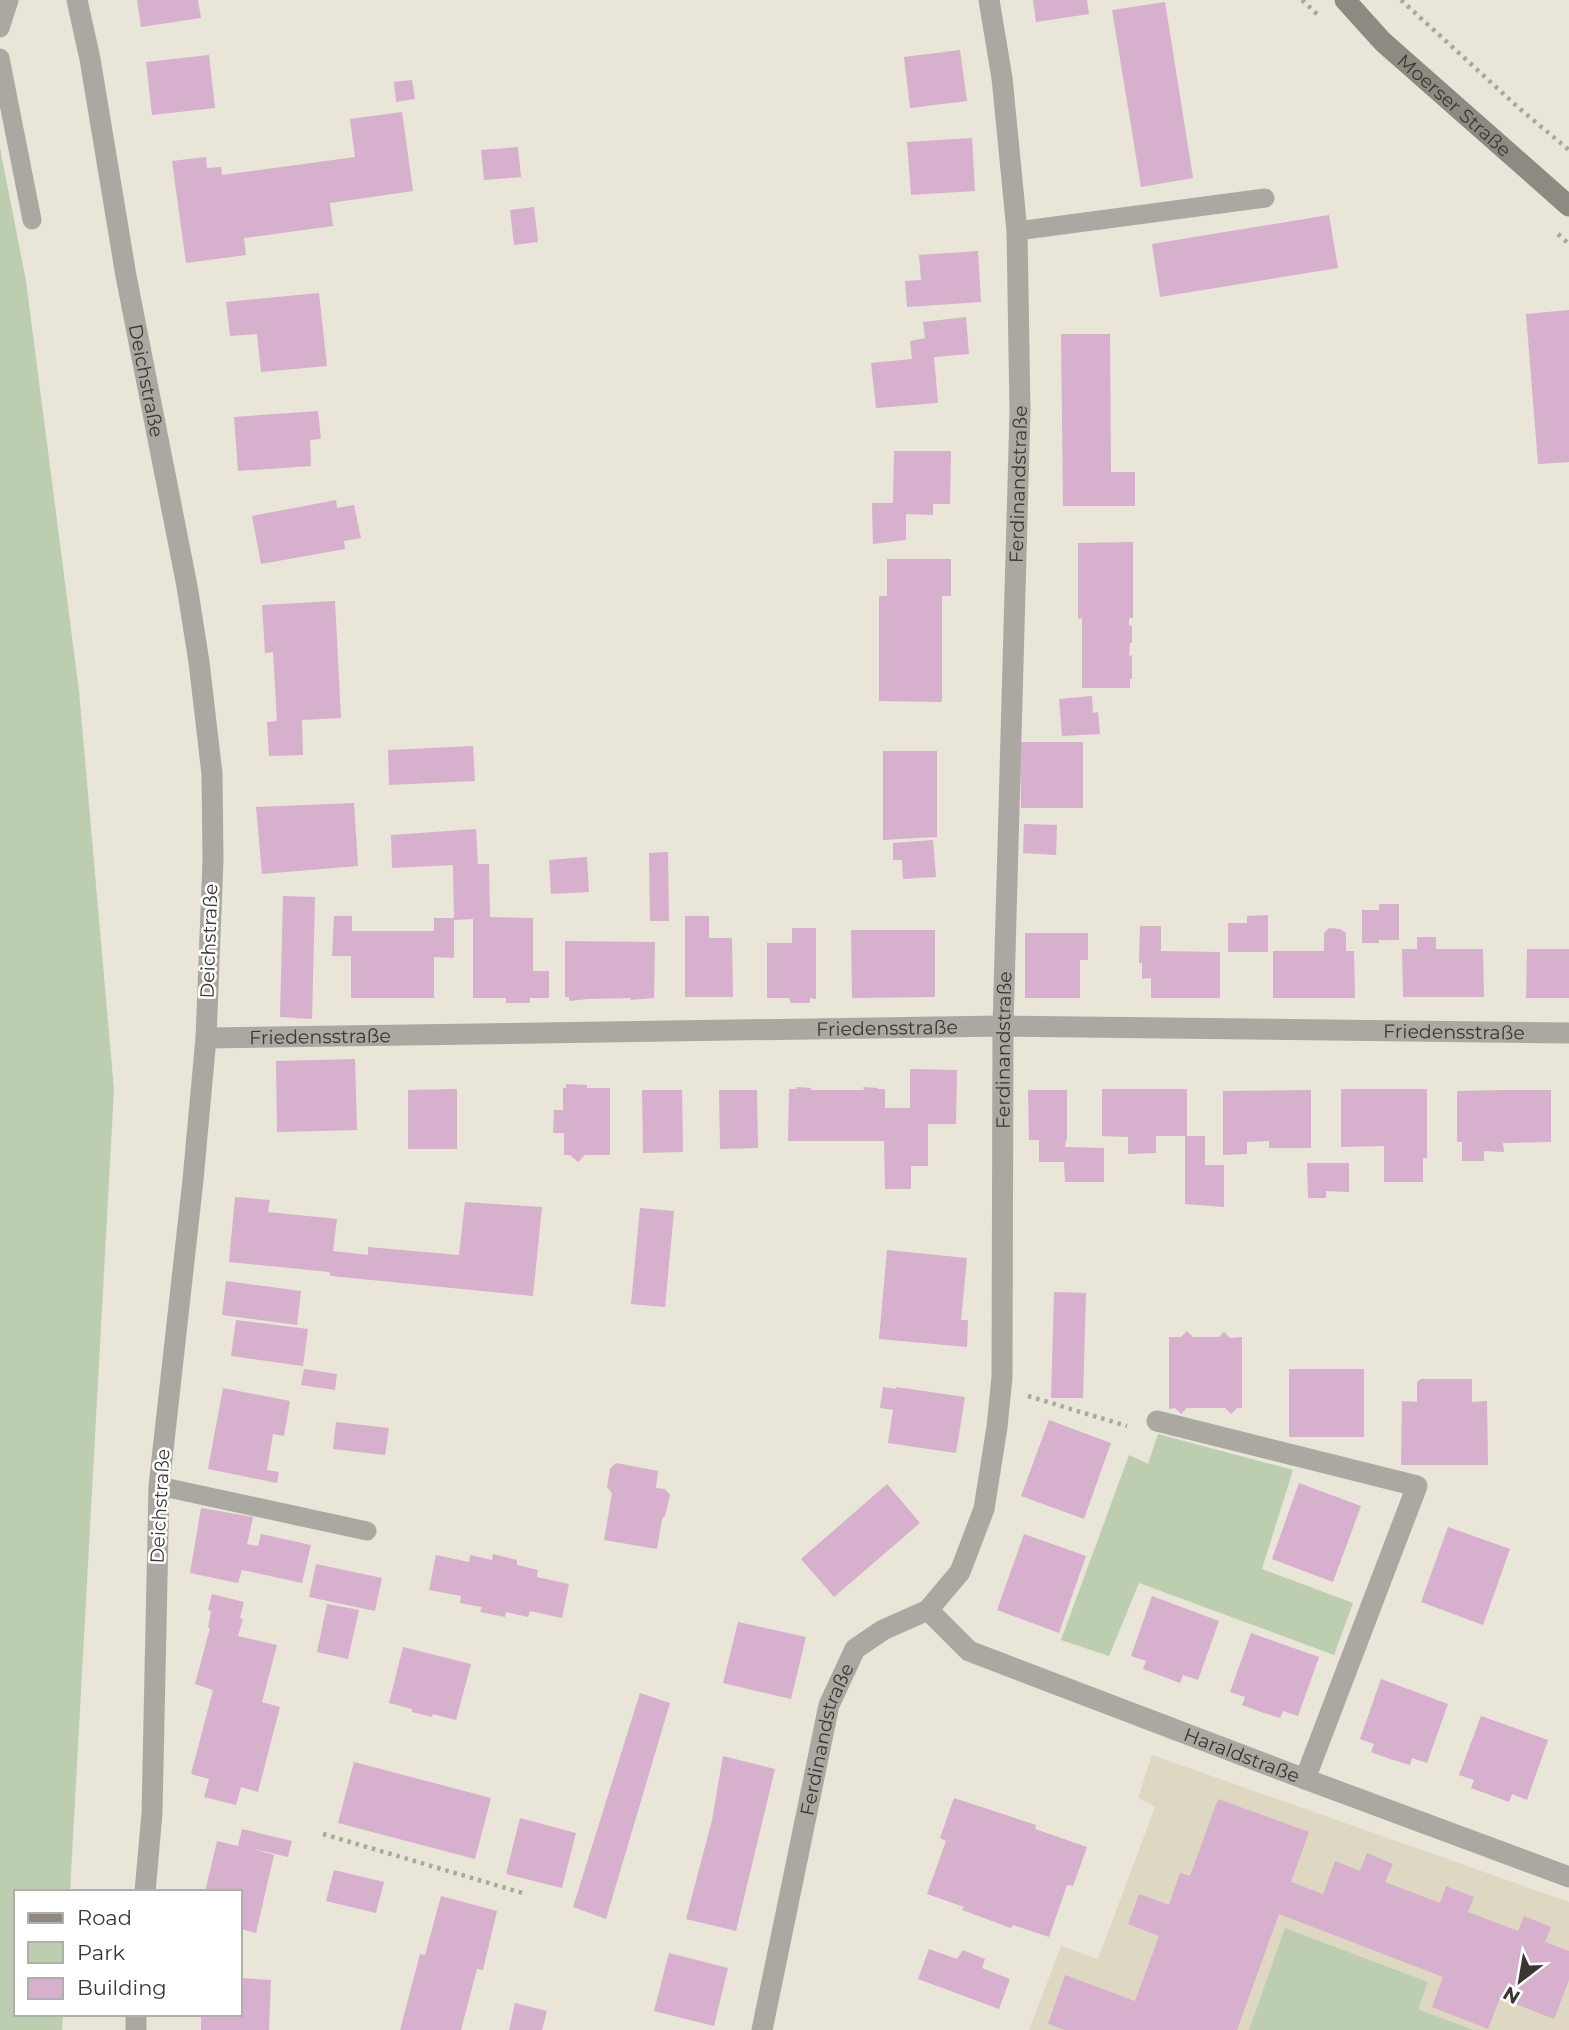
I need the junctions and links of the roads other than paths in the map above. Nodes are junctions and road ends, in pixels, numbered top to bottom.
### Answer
1 (9, 0) edge
2 (77, 0) edge
3 (989, 0) edge
4 (1345, 0) edge
5 (0, 28) edge
6 (0, 58) edge
7 (1265, 198) dead end
8 (1569, 206) edge
9 (32, 220) dead end
10 (1017, 231) junction
11 (1003, 1026) junction
12 (1569, 1033) edge
13 (206, 1038) junction
14 (1157, 1421) road end
15 (159, 1486) junction
16 (367, 1531) dead end
17 (928, 1610) junction
18 (1305, 1779) junction
19 (1569, 1877) edge
20 (145, 1890) edge
21 (762, 2030) edge

1 - 5 lane
2 - 13 street, Deichstraße
3 - 10 street, Ferdinandstraße
4 - 8 main road, Moerser Straße
6 - 9 lane
7 - 10 lane
10 - 11 street, Ferdinandstraße
11 - 12 street, Friedensstraße
11 - 13 street, Friedensstraße
11 - 17 street, Ferdinandstraße
13 - 15 street, Deichstraße
14 - 18 street
15 - 16 lane
15 - 20 street, Deichstraße
17 - 18 street, Haraldstraße
17 - 21 street, Ferdinandstraße
18 - 19 street, Haraldstraße

